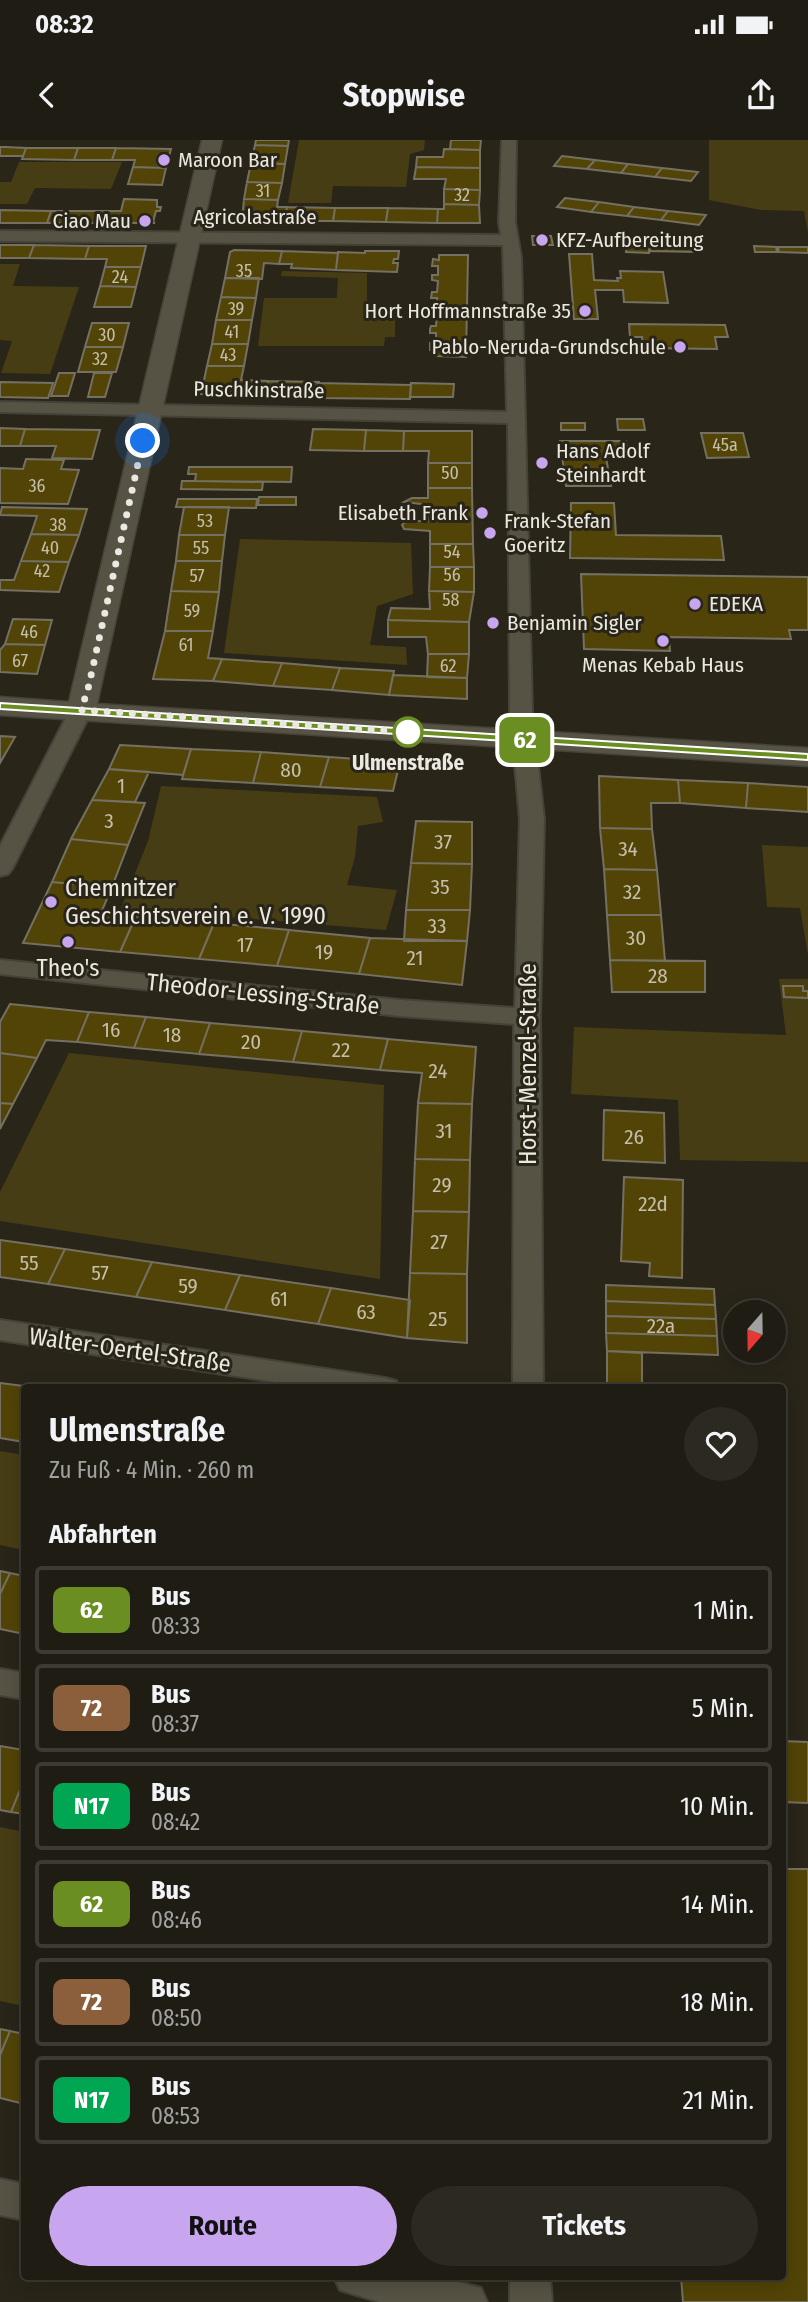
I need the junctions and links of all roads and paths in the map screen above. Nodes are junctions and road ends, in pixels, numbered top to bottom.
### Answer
1 (212, 140) edge
2 (509, 140) edge
3 (0, 236) edge
4 (193, 238) junction
5 (510, 240) junction
6 (0, 407) edge
7 (150, 410) junction
8 (517, 418) junction
9 (0, 706) edge
10 (81, 710) junction
11 (525, 740) junction
12 (808, 757) edge
13 (0, 869) edge
14 (0, 967) edge
15 (527, 1017) junction
16 (0, 1330) edge
17 (358, 1384) edge
18 (528, 1384) edge
19 (0, 1682) edge
20 (21, 1686) edge
21 (0, 2197) edge
22 (21, 2201) edge
23 (367, 2280) edge
24 (530, 2280) edge
25 (466, 2302) edge
26 (531, 2302) edge

1 - 4 street
2 - 5 street, Horst-Menzel-Straße
3 - 4 street, Agricolastraße
4 - 5 street, Agricolastraße
4 - 7 street
5 - 8 street, Horst-Menzel-Straße
6 - 7 street, Puschkinstraße
7 - 8 street, Puschkinstraße
7 - 10 street
8 - 11 street, Horst-Menzel-Straße
9 - 10 street
10 - 11 street
10 - 13 street
11 - 12 street
11 - 15 street, Horst-Menzel-Straße
14 - 15 street, Theodor-Lessing-Straße
15 - 18 street, Horst-Menzel-Straße
16 - 17 street, Walter-Oertel-Straße
19 - 20 street
21 - 22 street
23 - 25 street
24 - 26 street

